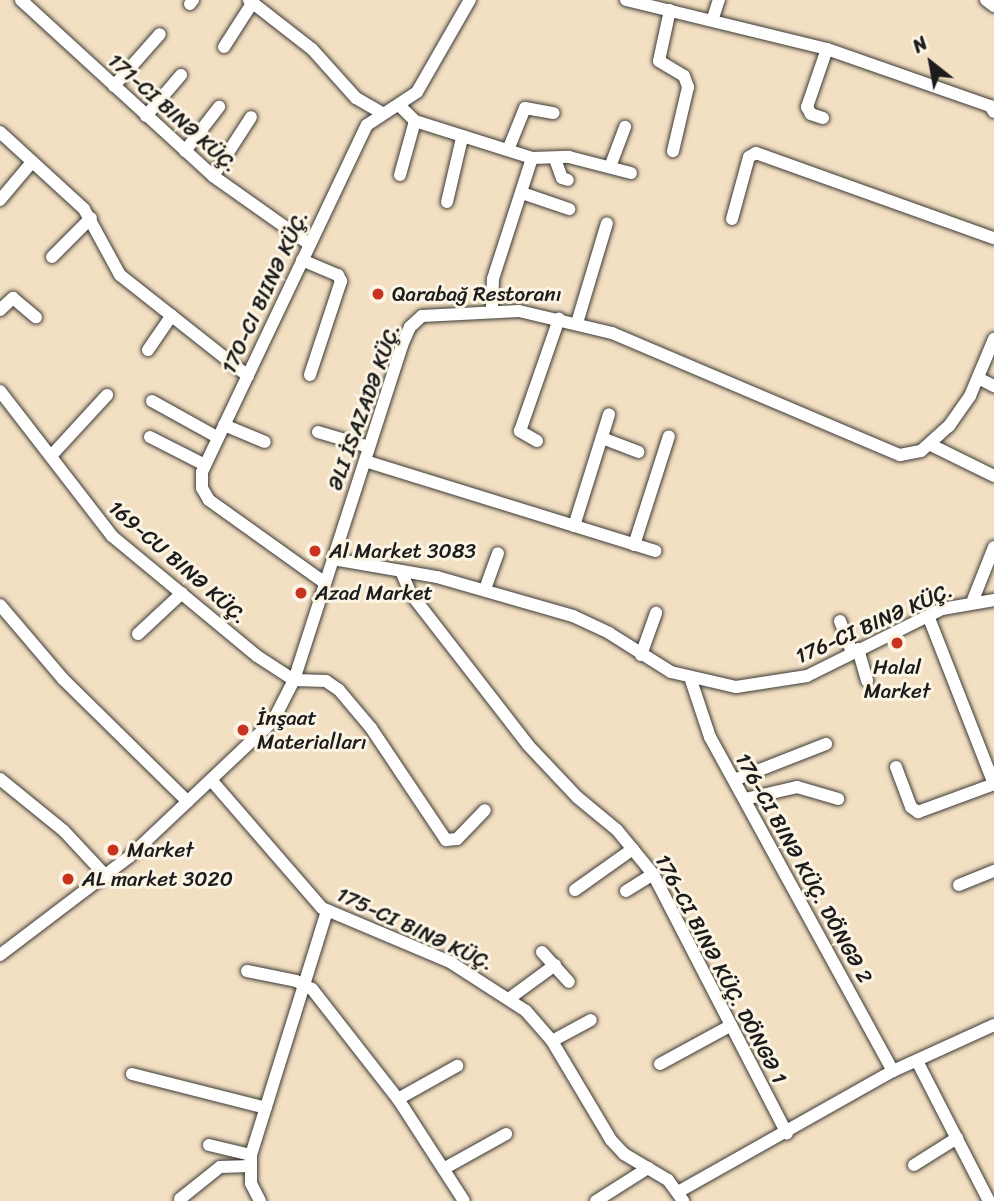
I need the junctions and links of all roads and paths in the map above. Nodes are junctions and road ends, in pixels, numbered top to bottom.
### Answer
1 (21, 0) edge
2 (470, 0) edge
3 (626, 0) edge
4 (719, 0) edge
5 (986, 0) edge
6 (251, 1) edge
7 (994, 6) edge
8 (670, 10) junction
9 (713, 18) junction
10 (160, 34) dead end
11 (224, 47) dead end
12 (827, 49) junction
13 (181, 75) dead end
14 (114, 86) junction
15 (993, 105) edge
16 (400, 106) junction
17 (219, 107) dead end
18 (380, 112) junction
19 (554, 113) dead end
20 (146, 116) junction
21 (251, 117) dead end
22 (823, 118) dead end
23 (415, 121) junction
24 (625, 127) dead end
25 (0, 132) edge
26 (462, 138) junction
27 (508, 150) junction
28 (185, 151) junction
29 (673, 151) dead end
30 (532, 158) junction
31 (555, 159) junction
32 (32, 162) junction
33 (610, 167) junction
34 (631, 173) dead end
35 (400, 175) dead end
36 (213, 176) junction
37 (568, 180) dead end
38 (522, 192) junction
39 (0, 200) edge
40 (447, 202) dead end
41 (569, 209) dead end
42 (91, 218) junction
43 (732, 219) dead end
44 (607, 223) dead end
45 (994, 238) edge
46 (309, 244) junction
47 (52, 257) dead end
48 (302, 260) junction
49 (0, 310) edge
50 (492, 312) junction
51 (172, 316) junction
52 (36, 317) dead end
53 (559, 319) junction
54 (577, 323) junction
55 (994, 339) edge
56 (148, 350) dead end
57 (310, 375) dead end
58 (248, 376) junction
59 (978, 378) junction
60 (994, 386) edge
61 (0, 391) edge
62 (107, 395) dead end
63 (152, 401) dead end
64 (609, 414) dead end
65 (224, 425) junction
66 (318, 432) dead end
67 (669, 436) dead end
68 (150, 437) dead end
69 (217, 438) junction
70 (602, 438) junction
71 (537, 441) dead end
72 (265, 442) dead end
73 (931, 445) junction
74 (369, 447) junction
75 (638, 452) dead end
76 (51, 456) junction
77 (365, 461) junction
78 (205, 465) junction
79 (994, 476) edge
80 (574, 526) junction
81 (634, 545) junction
82 (994, 547) edge
83 (655, 551) dead end
84 (498, 553) dead end
85 (333, 559) junction
86 (401, 571) junction
87 (325, 583) junction
88 (485, 589) junction
89 (182, 593) junction
90 (973, 600) junction
91 (994, 600) edge
92 (0, 605) edge
93 (656, 613) dead end
94 (928, 616) junction
95 (840, 621) dead end
96 (138, 634) dead end
97 (855, 651) junction
98 (641, 655) junction
99 (294, 680) junction
100 (691, 680) junction
101 (867, 681) dead end
102 (826, 744) dead end
103 (896, 766) dead end
104 (0, 779) edge
105 (734, 780) junction
106 (212, 781) junction
107 (994, 784) edge
108 (745, 799) junction
109 (838, 799) dead end
110 (188, 802) junction
111 (485, 810) dead end
112 (634, 849) junction
113 (994, 871) edge
114 (653, 874) junction
115 (106, 876) junction
116 (959, 885) dead end
117 (575, 890) dead end
118 (626, 891) dead end
119 (327, 911) junction
120 (542, 952) dead end
121 (0, 955) edge
122 (555, 965) junction
123 (247, 971) dead end
124 (569, 982) dead end
125 (307, 986) junction
126 (510, 998) junction
127 (591, 1020) dead end
128 (994, 1025) edge
129 (730, 1026) junction
130 (552, 1041) junction
131 (917, 1061) junction
132 (660, 1064) dead end
133 (457, 1066) dead end
134 (893, 1071) junction
135 (132, 1074) dead end
136 (398, 1099) junction
137 (266, 1108) junction
138 (506, 1134) dead end
139 (787, 1134) junction
140 (957, 1138) junction
141 (209, 1145) dead end
142 (251, 1160) junction
143 (914, 1165) dead end
144 (444, 1168) junction
145 (649, 1168) junction
146 (680, 1197) edge
147 (180, 1199) dead end
148 (260, 1201) edge
149 (464, 1201) edge
150 (596, 1201) edge
151 (989, 1201) edge

1 - 14 street, 171-CI BINƏ KÜÇ.
2 - 16 street
3 - 8 street
4 - 9 street
5 - 7 street
6 - 11 street
6 - 18 street
8 - 9 street
8 - 29 street
9 - 12 street
10 - 14 street
12 - 15 street
12 - 22 street
13 - 20 street
14 - 20 street, 171-CI BINƏ KÜÇ.
16 - 18 street
16 - 23 street
17 - 28 street
18 - 46 street, 17O-CI BIINƏ KÜÇ.
19 - 27 street
20 - 28 street, 171-CI BINƏ KÜÇ.
21 - 36 street
23 - 26 street
23 - 35 street
24 - 33 street
25 - 32 street
26 - 27 street
26 - 40 street
27 - 30 street
28 - 36 street, 171-CI BINƏ KÜÇ.
30 - 31 street
30 - 38 street
31 - 33 street
31 - 37 street
32 - 39 street
32 - 42 street
33 - 34 street
36 - 46 street, 171-CI BINƏ KÜÇ.
38 - 41 street
38 - 50 street
42 - 47 street
42 - 51 street
43 - 45 street
44 - 54 street
46 - 48 street, 17O-CI BIINƏ KÜÇ.
48 - 57 street
48 - 58 street, 17O-CI BIINƏ KÜÇ.
49 - 52 street
50 - 53 street, ƏLI İSAZADƏ KÜÇ.
50 - 74 street, ƏLI İSAZADƏ KÜÇ.
51 - 56 street
51 - 58 street
53 - 54 street, ƏLI İSAZADƏ KÜÇ.
53 - 71 street
54 - 73 street, ƏLI İSAZADƏ KÜÇ.
55 - 59 street
58 - 65 street, 17O-CI BIINƏ KÜÇ.
59 - 60 street
59 - 73 street
61 - 76 street, 169-CU BINƏ KÜÇ.
62 - 76 street
63 - 69 street
64 - 70 street
65 - 69 street, 17O-CI BIINƏ KÜÇ.
65 - 72 street
66 - 74 street
67 - 81 street
68 - 78 street
69 - 78 street, 17O-CI BIINƏ KÜÇ.
70 - 75 street
70 - 80 street
73 - 79 street
74 - 77 street, ƏLI İSAZADƏ KÜÇ.
76 - 89 street, 169-CU BINƏ KÜÇ.
77 - 80 street
77 - 85 street, ƏLI İSAZADƏ KÜÇ.
78 - 87 street, 17O-CI BIINƏ KÜÇ.
80 - 81 street
81 - 83 street
82 - 90 street
84 - 88 street
85 - 86 street
85 - 87 street, ƏLI İSAZADƏ KÜÇ.
86 - 88 street
86 - 112 street
87 - 99 street, ƏLI İSAZADƏ KÜÇ.
88 - 98 street
89 - 96 street
89 - 99 street, 169-CU BINƏ KÜÇ.
90 - 91 street
90 - 94 street
92 - 110 street
93 - 98 street
94 - 97 street
94 - 107 street
95 - 97 street
97 - 100 street
97 - 101 street
98 - 100 street
99 - 106 street, ƏLI İSAZADƏ KÜÇ.
99 - 111 street
100 - 105 street
102 - 105 street
103 - 107 street
104 - 115 street
105 - 108 street
106 - 110 street, ƏLI İSAZADƏ KÜÇ.
106 - 119 street
108 - 109 street
108 - 134 street
110 - 115 street, ƏLI İSAZADƏ KÜÇ.
112 - 114 street
112 - 117 street
113 - 116 street
114 - 118 street
114 - 129 street
115 - 121 street, ƏLI İSAZADƏ KÜÇ.
119 - 125 street
119 - 126 street
120 - 122 street
122 - 124 street
122 - 126 street
123 - 125 street
125 - 136 street
125 - 137 street
126 - 130 street
127 - 130 street
128 - 131 street
129 - 132 street
129 - 139 street
130 - 145 street
131 - 134 street
131 - 140 street
133 - 136 street
134 - 139 street
135 - 137 street
136 - 144 street
137 - 142 street
138 - 144 street
139 - 146 street
140 - 143 street
140 - 151 street
141 - 142 street
142 - 147 street
142 - 148 street
144 - 149 street
145 - 146 street
145 - 150 street

